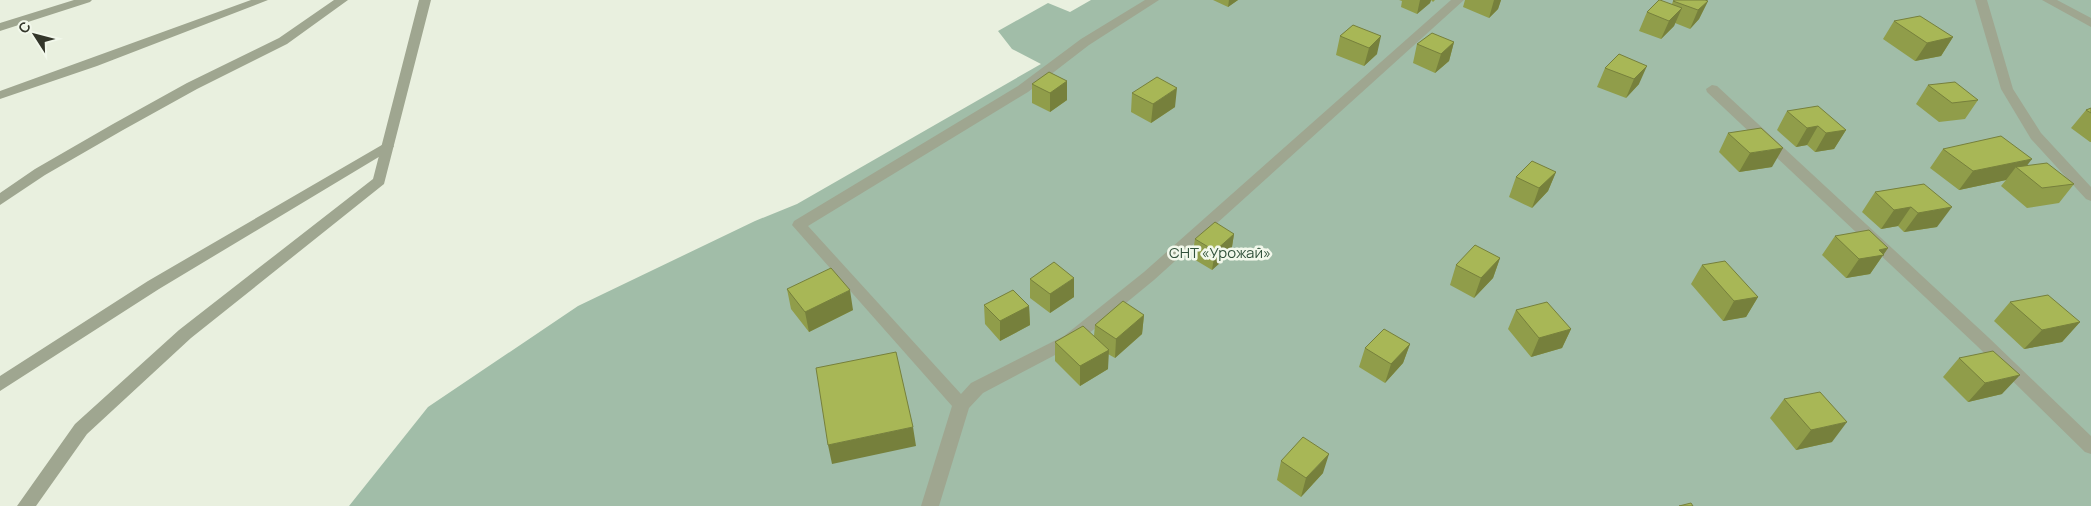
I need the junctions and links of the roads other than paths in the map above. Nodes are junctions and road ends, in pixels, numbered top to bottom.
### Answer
1 (86, 0) edge
2 (262, 0) edge
3 (342, 0) edge
4 (425, 0) edge
5 (1153, 0) edge
6 (1458, 0) edge
7 (1980, 0) edge
8 (2048, 0) edge
9 (2091, 23) edge
10 (0, 27) edge
11 (1712, 89) dead end
12 (0, 96) edge
13 (387, 146) junction
14 (2091, 196) edge
15 (0, 200) edge
16 (0, 384) edge
17 (961, 405) junction
18 (2091, 446) edge
19 (26, 506) edge
20 (930, 506) edge

1 - 10 street
2 - 12 street
3 - 15 street
4 - 13 street
5 - 17 street
6 - 17 street
7 - 14 street
8 - 9 street
11 - 18 street
13 - 16 street
13 - 19 street
17 - 20 street

